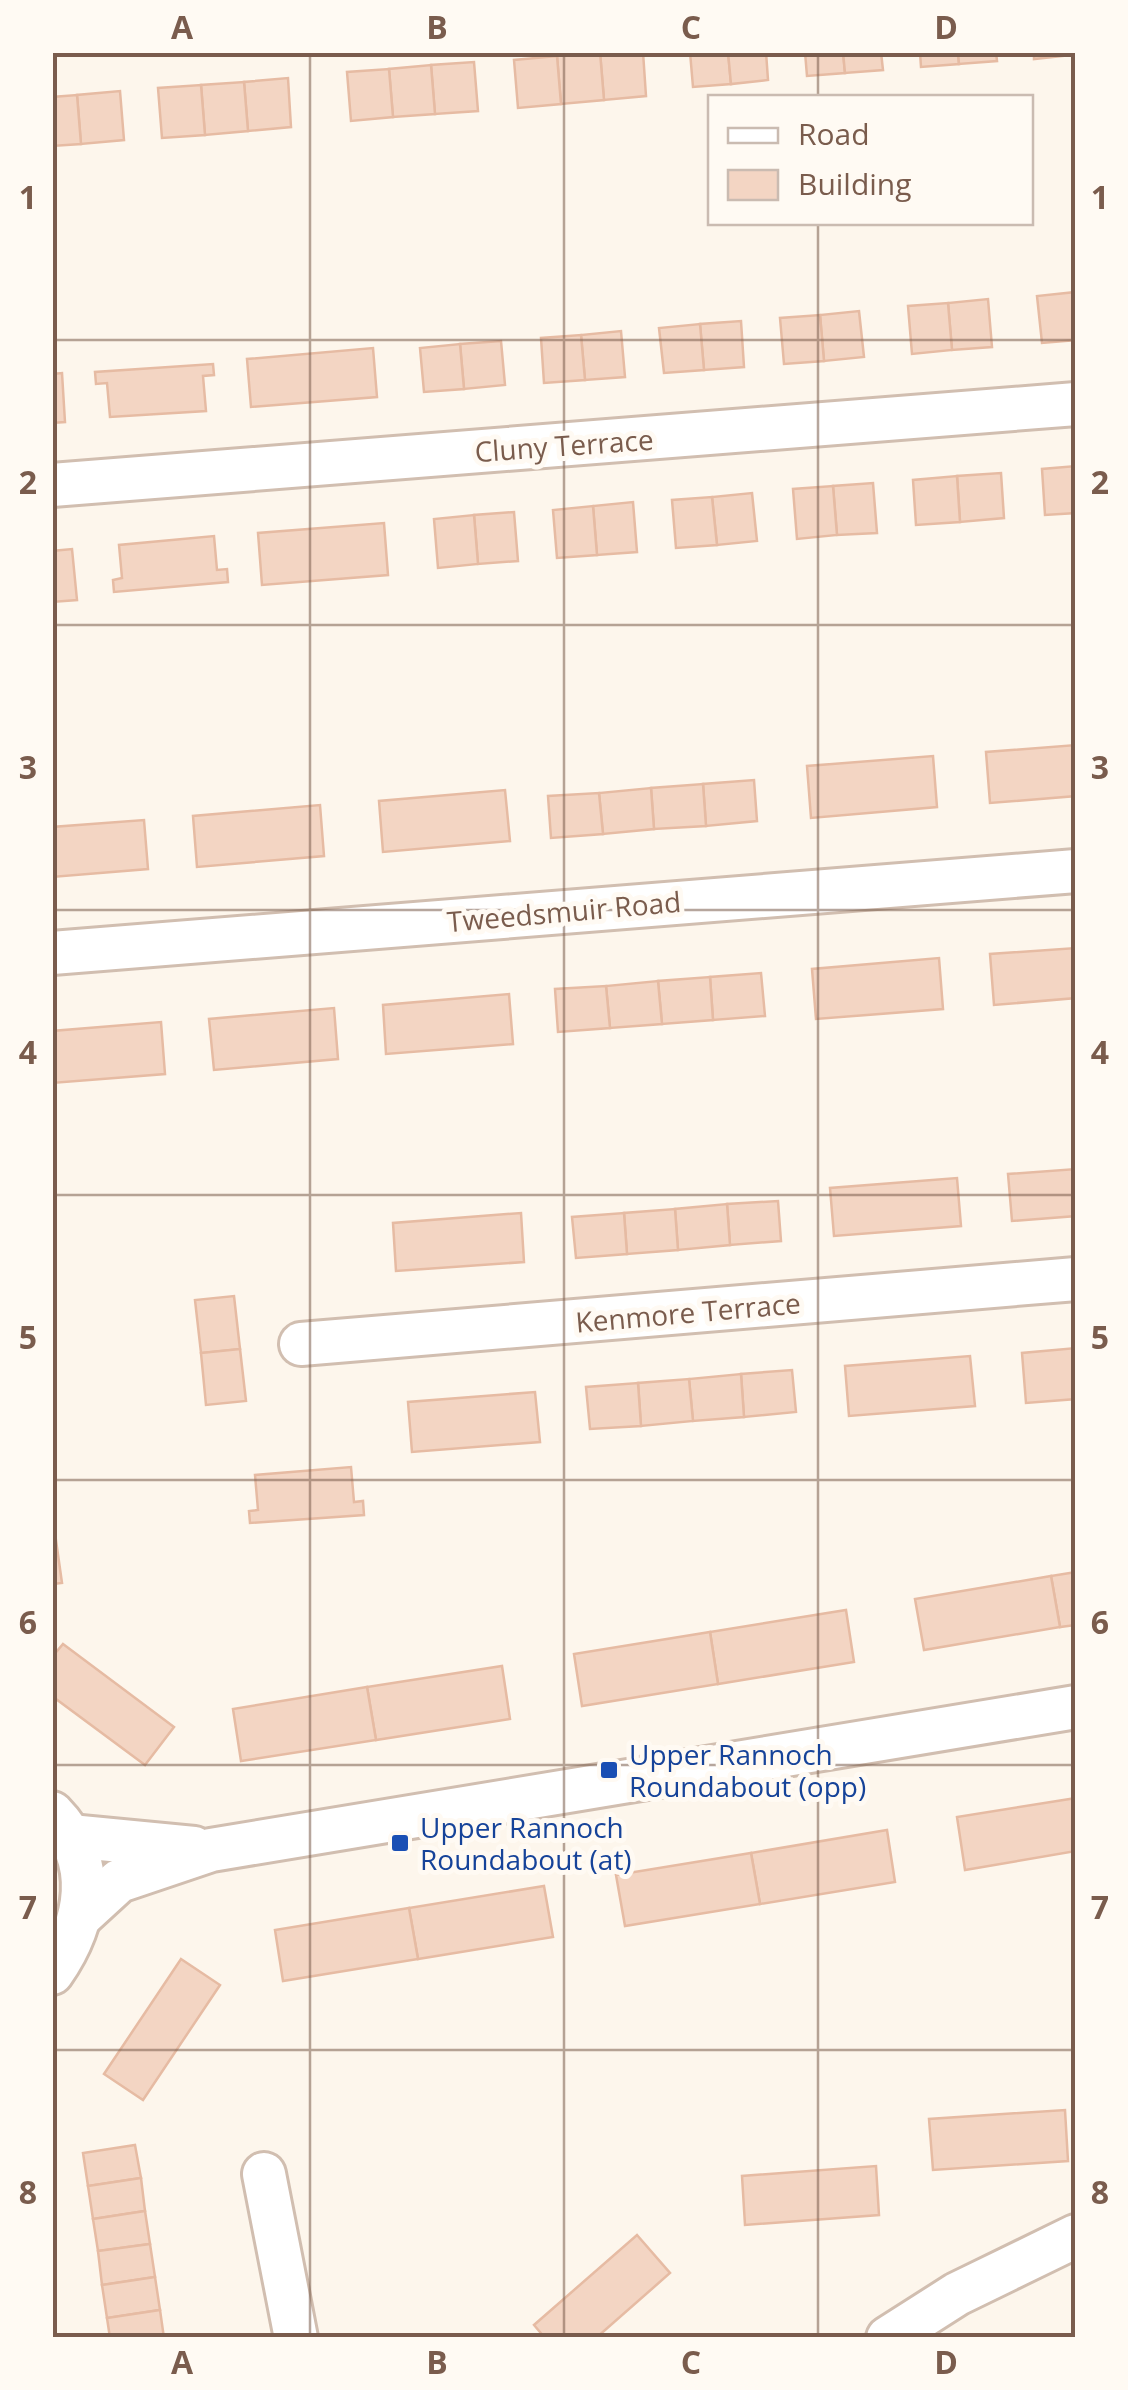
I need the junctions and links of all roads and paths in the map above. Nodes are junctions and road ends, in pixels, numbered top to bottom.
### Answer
1 (1076, 404) edge
2 (52, 485) edge
3 (1076, 871) edge
4 (52, 953) edge
5 (1076, 1279) edge
6 (301, 1344) dead end
7 (1076, 1707) edge
8 (61, 1824) edge
9 (211, 1850) junction
10 (83, 1914) junction
11 (52, 1973) edge
12 (264, 2174) dead end
13 (1076, 2236) edge
14 (296, 2338) edge
15 (888, 2338) edge

1 - 2 street, Cluny Terrace
3 - 4 street, Tweedsmuir Road
5 - 6 street, Kenmore Terrace
7 - 9 street
8 - 9 street
8 - 10 street
9 - 10 street
10 - 11 street
12 - 14 street
13 - 15 street

